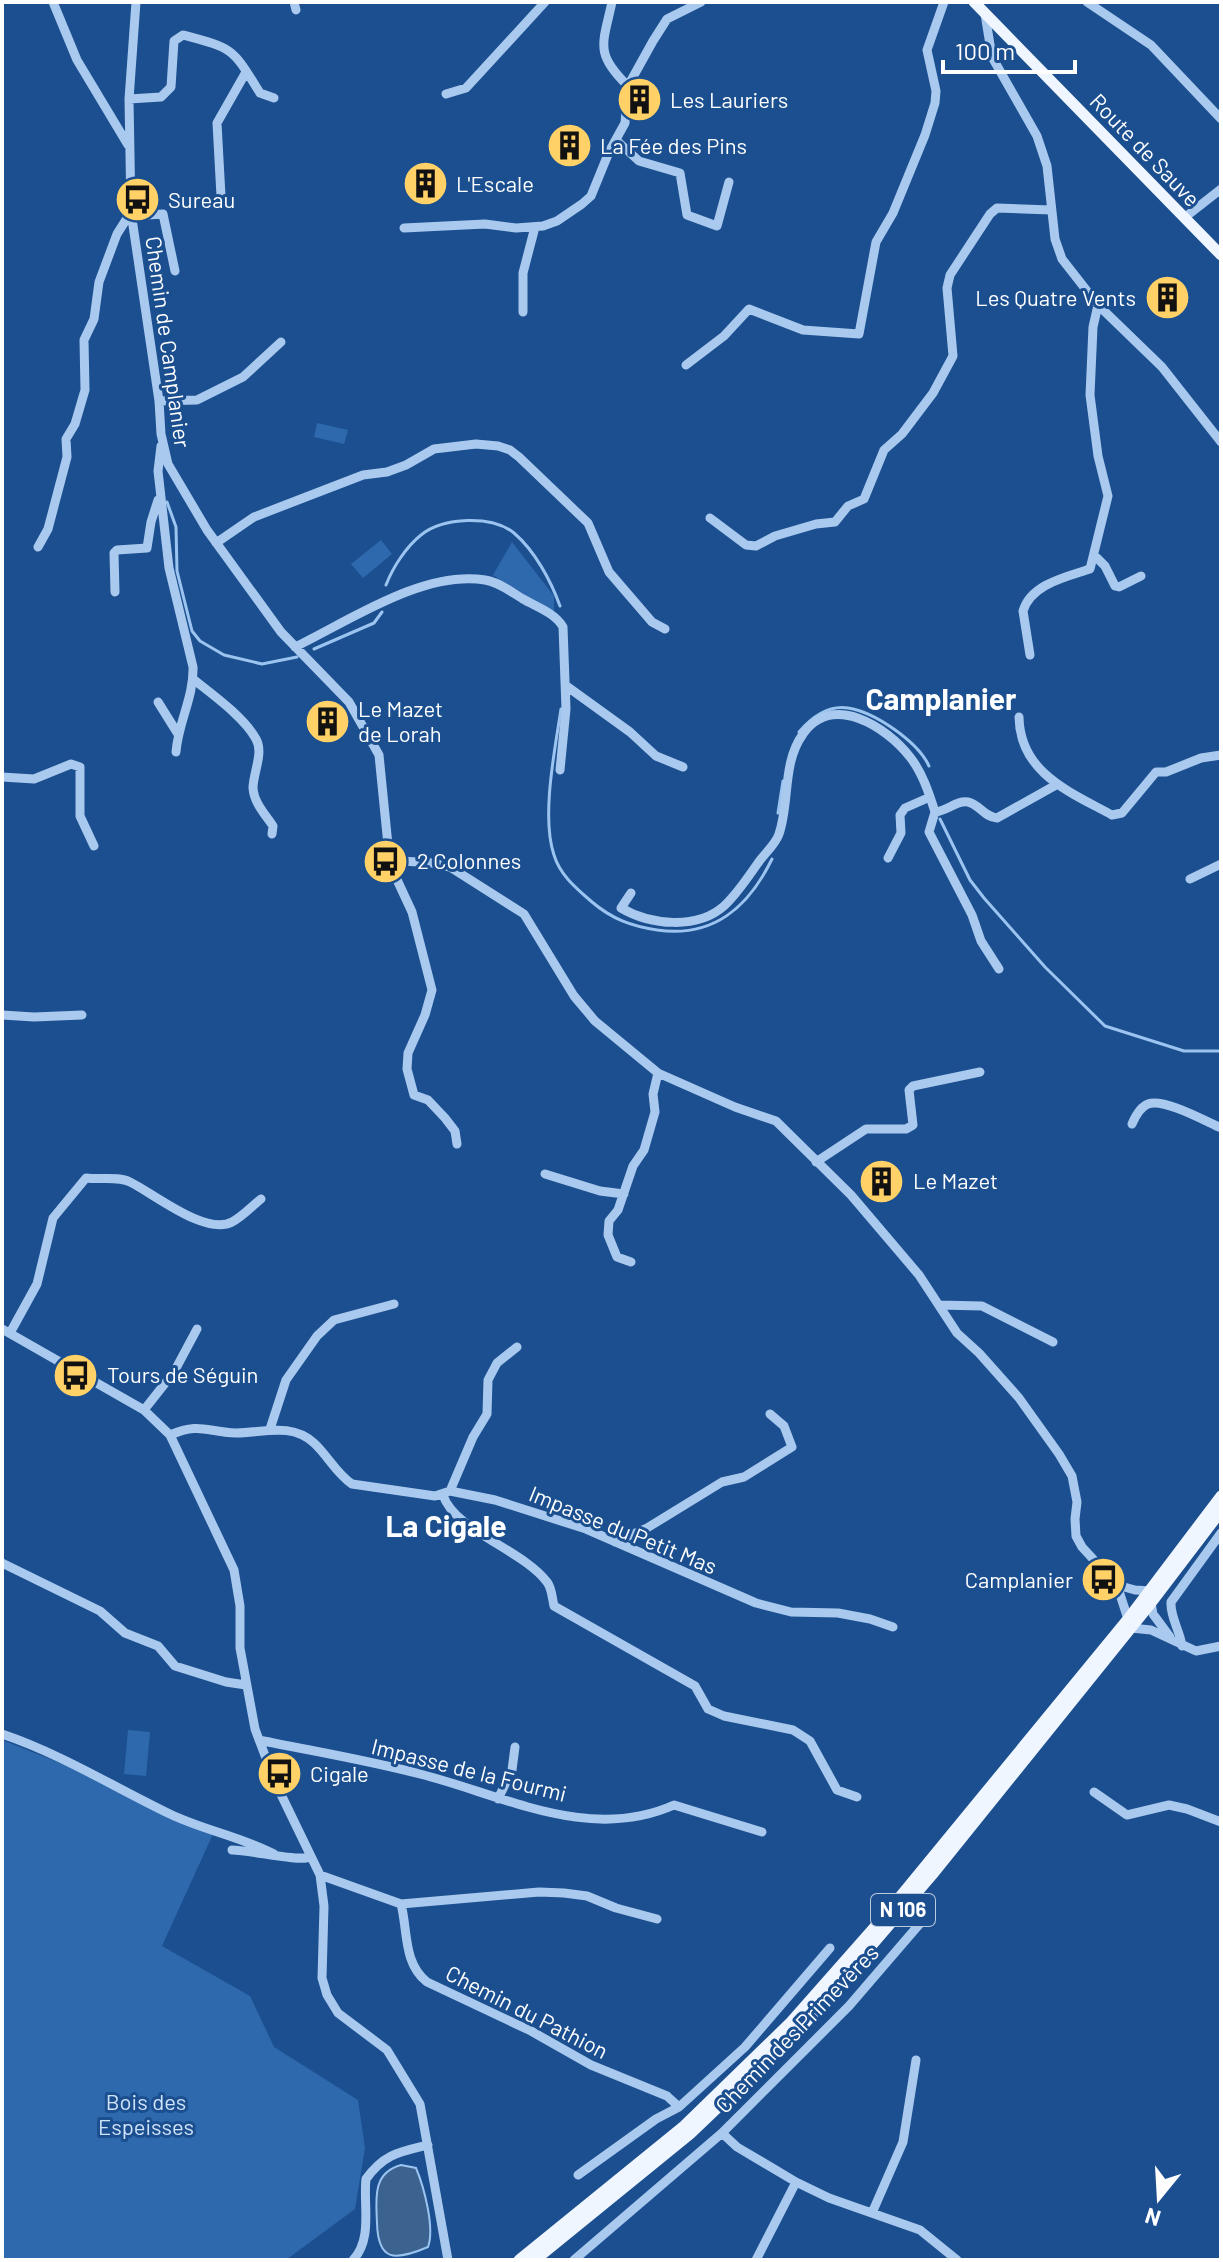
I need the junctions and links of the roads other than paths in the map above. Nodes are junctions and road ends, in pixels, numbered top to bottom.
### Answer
1 (53, 2) edge
2 (136, 2) edge
3 (545, 2) edge
4 (612, 2) edge
5 (701, 2) edge
6 (944, 2) edge
7 (974, 2) edge
8 (1087, 2) edge
9 (985, 14) junction
10 (1002, 32) junction
11 (990, 46) junction
12 (246, 72) junction
13 (628, 86) junction
14 (446, 94) dead end
15 (274, 98) dead end
16 (129, 99) junction
17 (1221, 119) edge
18 (616, 140) junction
19 (129, 148) junction
20 (729, 182) dead end
21 (1221, 189) edge
22 (221, 196) dead end
23 (1051, 210) junction
24 (132, 214) junction
25 (1184, 218) junction
26 (535, 227) junction
27 (404, 228) dead end
28 (1221, 255) edge
29 (175, 271) dead end
30 (1098, 305) junction
31 (523, 312) dead end
32 (281, 342) dead end
33 (686, 365) dead end
34 (159, 401) junction
35 (162, 442) junction
36 (1221, 442) edge
37 (168, 464) junction
38 (174, 477) junction
39 (161, 489) junction
40 (710, 518) dead end
41 (216, 543) junction
42 (38, 547) dead end
43 (1095, 556) junction
44 (1141, 576) dead end
45 (115, 592) dead end
46 (665, 629) dead end
47 (295, 647) junction
48 (1030, 655) dead end
49 (193, 679) junction
50 (565, 685) junction
51 (158, 702) dead end
52 (1019, 717) dead end
53 (178, 734) junction
54 (176, 752) dead end
55 (1221, 755) edge
56 (683, 767) dead end
57 (560, 770) dead end
58 (2, 777) edge
59 (1056, 785) junction
60 (930, 797) junction
61 (940, 811) junction
62 (272, 834) dead end
63 (94, 846) dead end
64 (389, 855) junction
65 (888, 858) dead end
66 (1221, 864) edge
67 (1190, 879) dead end
68 (631, 893) dead end
69 (999, 969) dead end
70 (2, 1015) edge
71 (82, 1015) dead end
72 (980, 1072) dead end
73 (658, 1073) junction
74 (1132, 1124) dead end
75 (1221, 1128) edge
76 (457, 1144) dead end
77 (816, 1162) junction
78 (545, 1174) dead end
79 (624, 1194) junction
80 (261, 1199) dead end
81 (631, 1262) dead end
82 (394, 1304) dead end
83 (939, 1305) junction
84 (197, 1329) dead end
85 (6, 1331) edge
86 (1053, 1342) dead end
87 (517, 1347) dead end
88 (144, 1410) junction
89 (770, 1414) dead end
90 (270, 1429) junction
91 (170, 1435) junction
92 (446, 1493) junction
93 (1221, 1496) edge
94 (1221, 1511) edge
95 (1221, 1533) edge
96 (615, 1542) junction
97 (2, 1563) edge
98 (1117, 1585) junction
99 (1151, 1597) junction
100 (1130, 1623) junction
101 (893, 1627) dead end
102 (1178, 1645) junction
103 (1221, 1646) edge
104 (246, 1685) junction
105 (2, 1734) edge
106 (259, 1740) junction
107 (515, 1747) dead end
108 (1094, 1792) dead end
109 (857, 1797) dead end
110 (498, 1799) junction
111 (1221, 1822) edge
112 (762, 1832) dead end
113 (232, 1850) dead end
114 (274, 1854) junction
115 (311, 1857) junction
116 (320, 1875) junction
117 (401, 1904) junction
118 (929, 1913) dead end
119 (657, 1919) dead end
120 (830, 1948) dead end
121 (916, 2060) dead end
122 (679, 2107) junction
123 (722, 2133) junction
124 (428, 2145) junction
125 (578, 2175) dead end
126 (796, 2182) junction
127 (602, 2208) junction
128 (872, 2213) junction
129 (353, 2260) edge
130 (448, 2260) edge
131 (519, 2260) edge
132 (535, 2260) edge
133 (542, 2260) edge
134 (574, 2260) edge
135 (756, 2260) edge
136 (957, 2260) edge

1 - 19 street, Chemin de Camplanier
2 - 16 street
3 - 14 street
4 - 13 street
5 - 13 street
6 - 33 street
7 - 9 main road, Route de Sauve
8 - 17 street
9 - 10 main road, Route de Sauve
9 - 11 street
10 - 11 street
10 - 25 main road, Route de Sauve
11 - 23 street
12 - 15 street
12 - 16 street
12 - 22 street
13 - 18 street
16 - 19 street
18 - 20 street
18 - 26 street
19 - 24 street, Chemin de Camplanier
21 - 25 street
23 - 30 street
23 - 40 street
24 - 29 street
24 - 34 street, Chemin de Camplanier
24 - 42 street
25 - 28 main road, Route de Sauve
26 - 27 street
26 - 31 street
30 - 36 street
30 - 43 street
32 - 34 street
34 - 35 street, Chemin de Camplanier
35 - 37 street, Chemin de Camplanier
35 - 39 street
37 - 38 street, Chemin de Camplanier
37 - 39 street
38 - 39 street
38 - 41 street, Chemin de Camplanier
39 - 45 street
39 - 49 street
41 - 46 street
41 - 47 street, Chemin de Camplanier
43 - 44 street
43 - 48 street
47 - 50 street
47 - 64 street, Chemin de Camplanier
49 - 53 street
49 - 62 street
50 - 56 street
50 - 57 street
51 - 53 street
52 - 59 street
53 - 54 street
55 - 59 street
58 - 63 street
59 - 61 street
60 - 61 street
60 - 65 street
60 - 68 street
61 - 69 street
64 - 73 street
64 - 76 street, Chemin de Camplanier
66 - 67 street
70 - 71 street
72 - 77 street
73 - 77 street
73 - 79 street
74 - 75 street
77 - 83 street
78 - 79 street
79 - 81 street
80 - 85 street
82 - 90 street
83 - 86 street
83 - 98 street
84 - 88 street
85 - 88 street
87 - 92 street
88 - 91 street
89 - 96 street
90 - 91 street, Impasse du Petit Mas
90 - 92 street, Impasse du Petit Mas
91 - 104 street
92 - 96 street, Impasse du Petit Mas
92 - 109 street
93 - 99 main road, N 106
94 - 99 main road, N 106
95 - 102 street
96 - 101 street, Impasse du Petit Mas
97 - 104 street
98 - 99 street
98 - 100 street
99 - 100 main road, N 106
99 - 102 street
100 - 102 street
100 - 127 main road, N 106
100 - 131 main road, N 106
102 - 103 street
104 - 106 street
105 - 114 street
106 - 110 street, Impasse de la Fourmi
106 - 115 street
107 - 110 street
108 - 111 street
110 - 112 street, Impasse de la Fourmi
113 - 114 street
114 - 115 street
115 - 116 street
116 - 117 street
116 - 124 street
117 - 119 street
117 - 122 street, Chemin du Pathion
118 - 123 street, Chemin des Primevères
120 - 122 street
121 - 128 street
122 - 125 street
123 - 126 street, Chemin des Primevères
123 - 134 street, Chemin des Primevères
124 - 129 street
124 - 130 street
126 - 128 street, Chemin des Primevères
126 - 135 street
127 - 132 main road, N 106
127 - 133 main road
128 - 136 street, Chemin des Primevères

